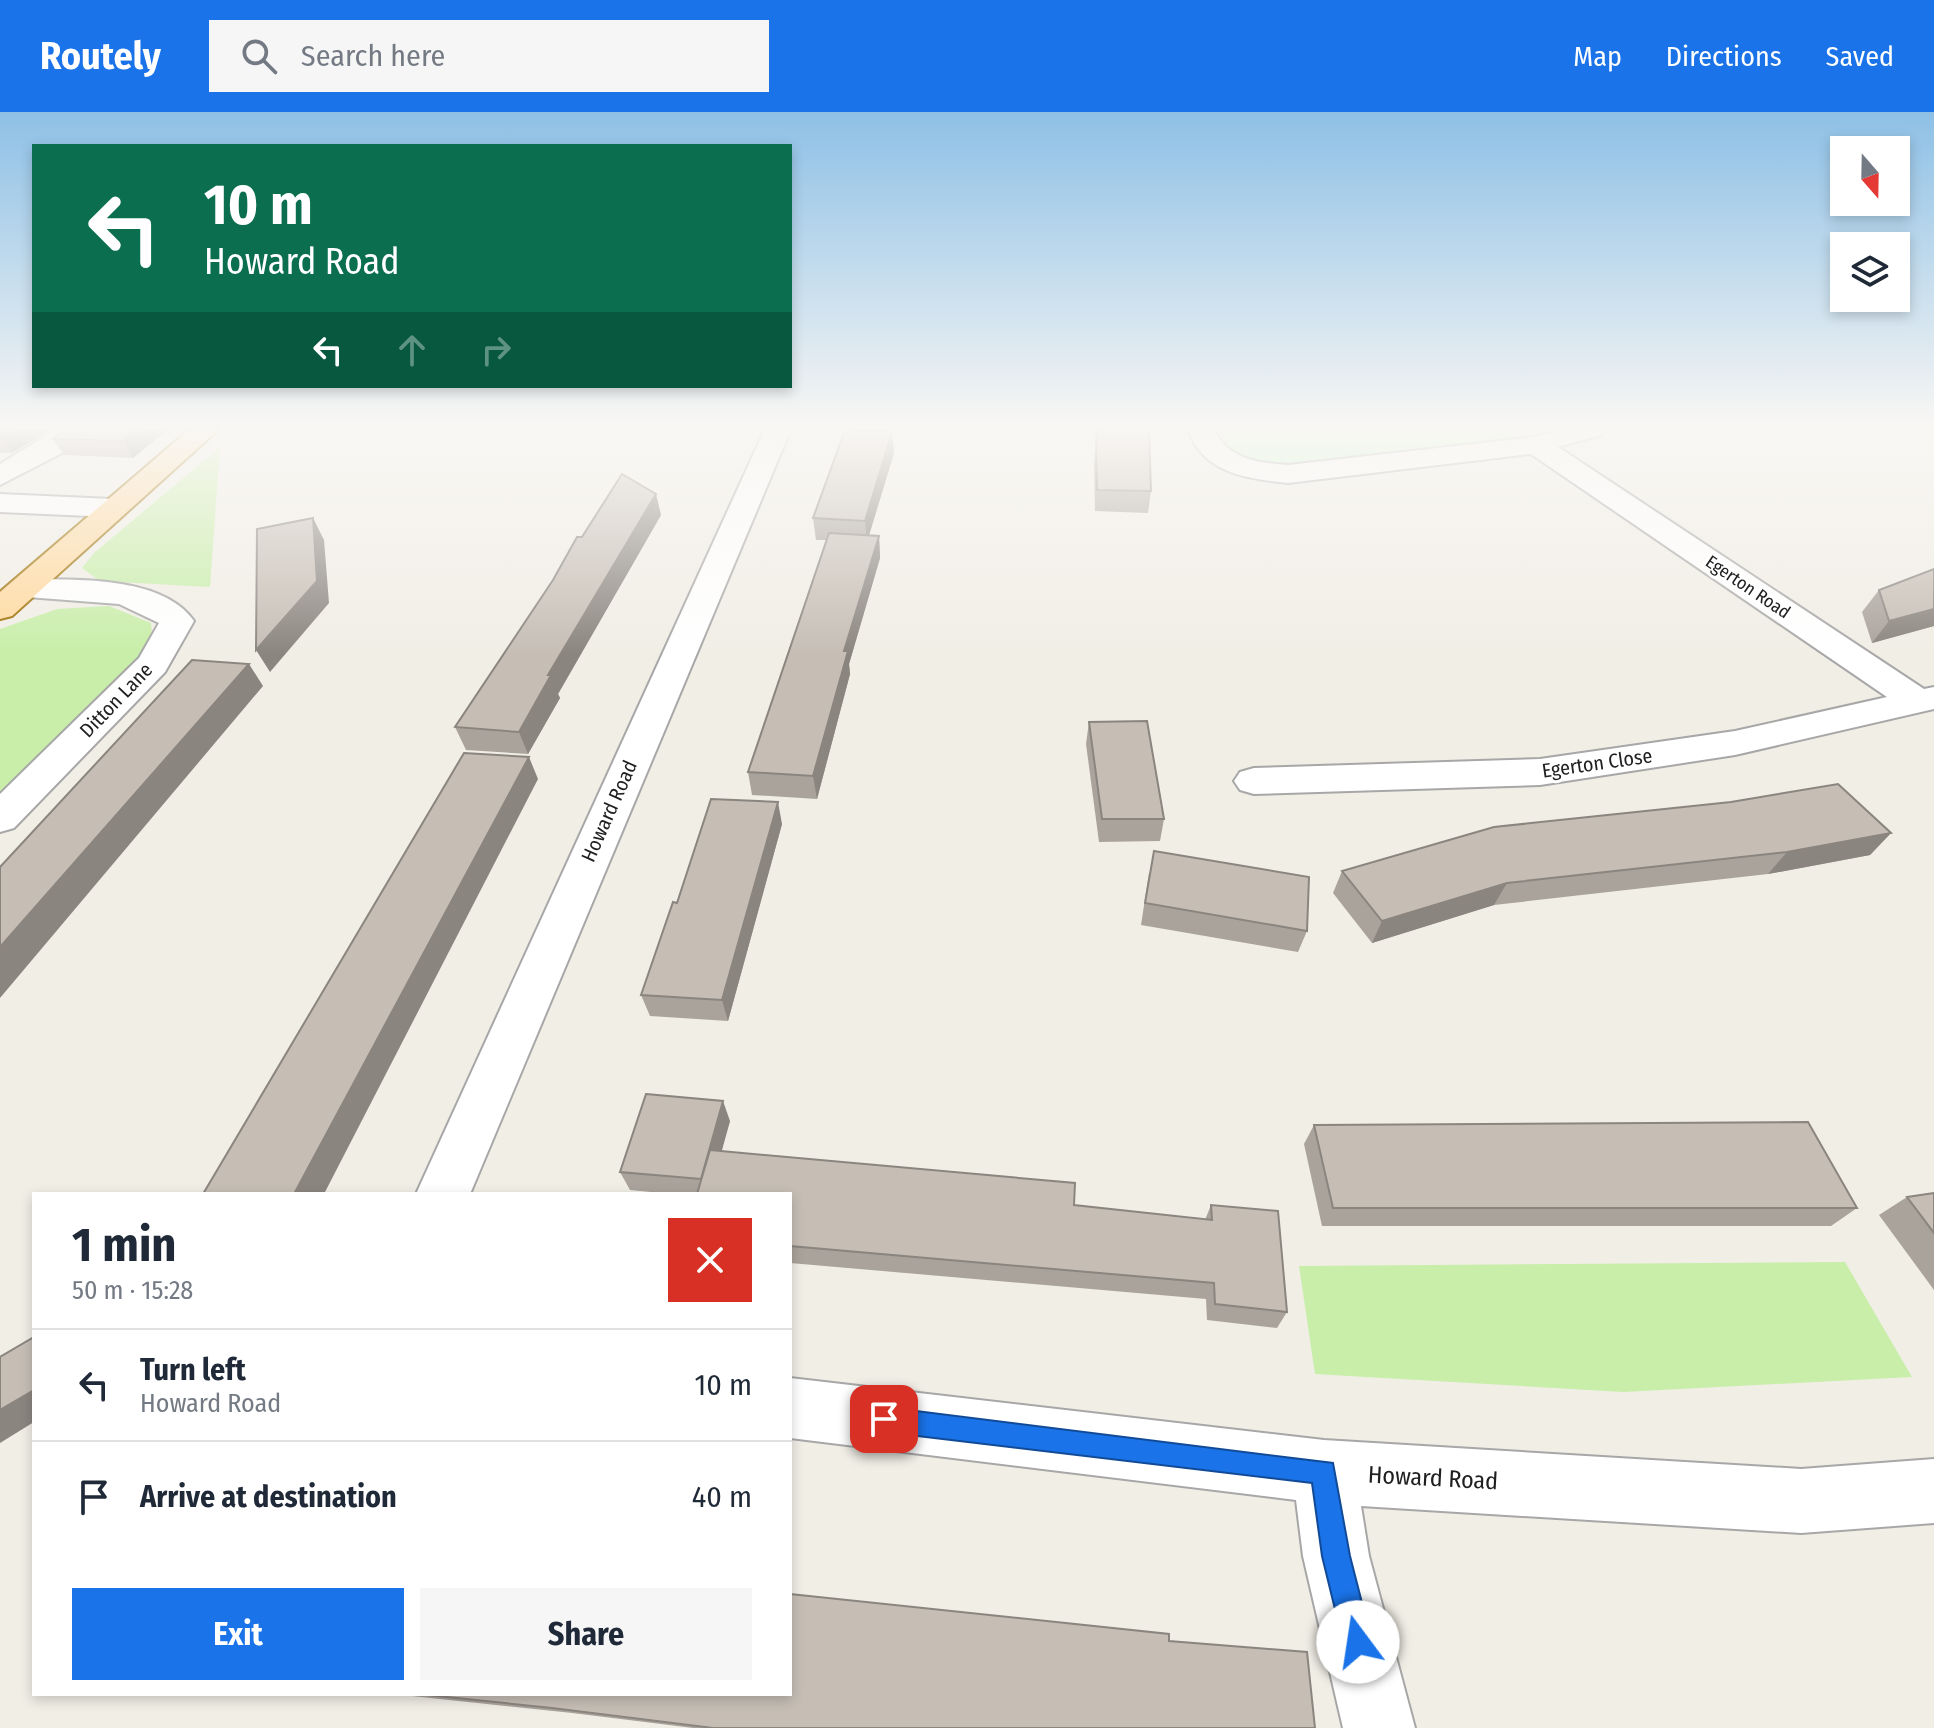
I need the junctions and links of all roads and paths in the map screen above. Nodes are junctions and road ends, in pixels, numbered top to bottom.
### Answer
1 (32, 504) edge
2 (116, 504) edge
3 (745, 504) edge
4 (1627, 504) edge
5 (112, 508) junction
6 (12, 599) edge
7 (1927, 700) edge
8 (1252, 783) dead end
9 (0, 818) edge
10 (444, 1192) edge
11 (792, 1408) edge
12 (1324, 1472) junction
13 (1934, 1491) edge
14 (1379, 1728) edge

1 - 5 street
2 - 5 main road, Ditton Lane
3 - 10 street, Howard Road
4 - 7 street, Egerton Road
5 - 6 main road, Ditton Lane
6 - 9 street, Ditton Lane
7 - 8 street, Egerton Close
11 - 12 street, Howard Road
12 - 13 street, Howard Road
12 - 14 street

